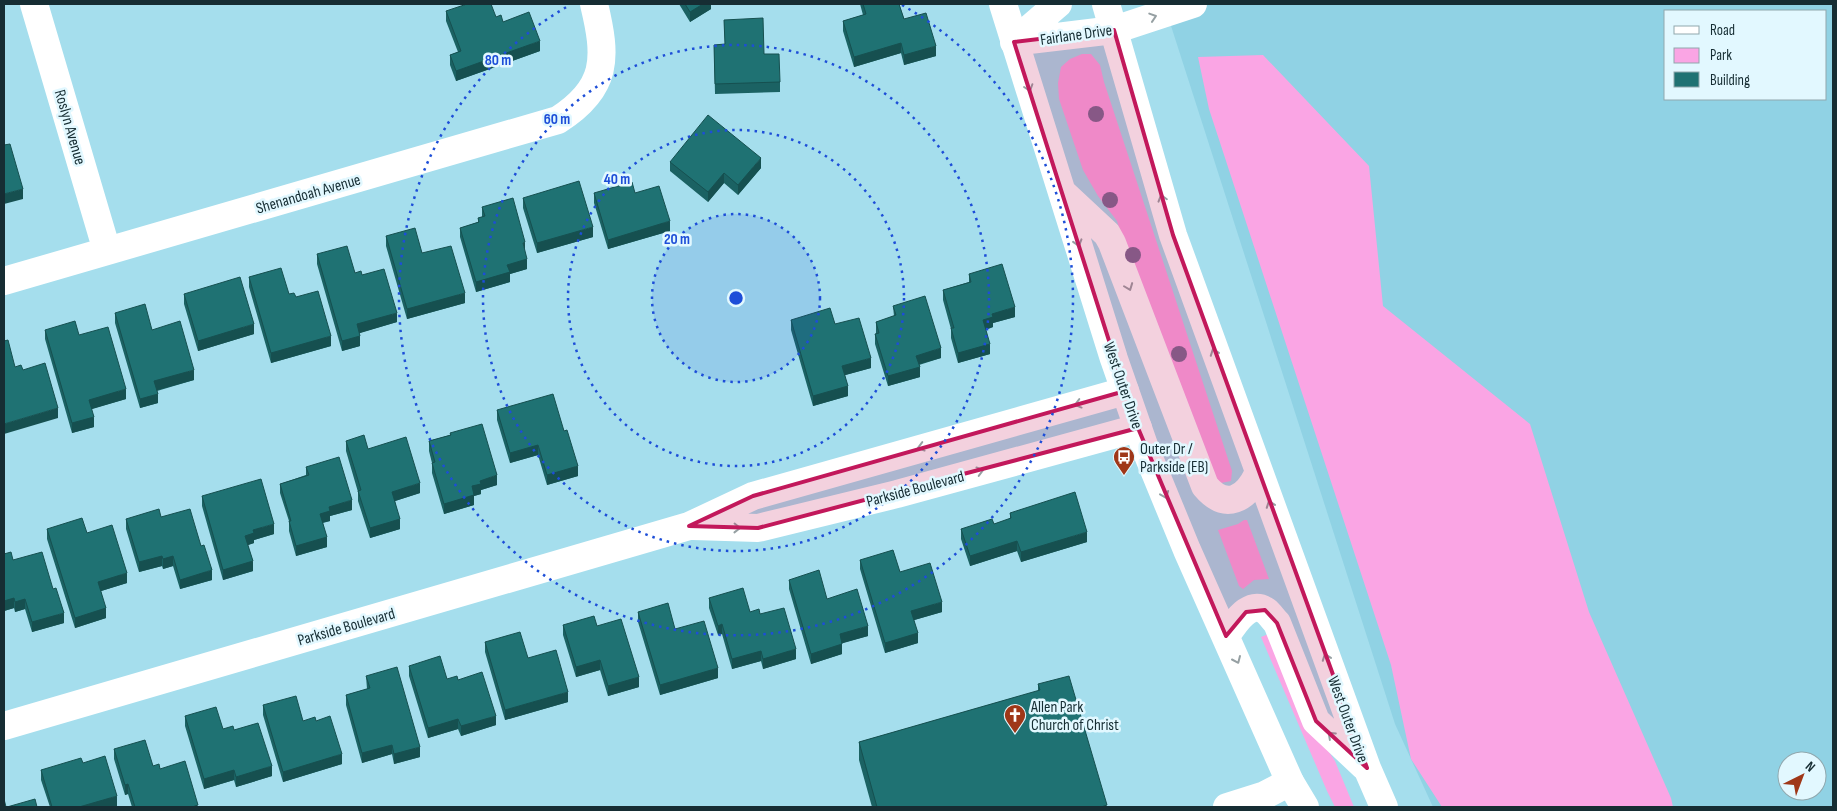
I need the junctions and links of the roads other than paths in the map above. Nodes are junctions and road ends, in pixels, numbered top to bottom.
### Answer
1 (34, 4) edge
2 (594, 4) edge
3 (1003, 4) edge
4 (1058, 4) edge
5 (1106, 4) edge
6 (1193, 4) edge
7 (1114, 30) junction
8 (1014, 42) junction
9 (1062, 192) junction
10 (106, 251) junction
11 (4, 281) edge
12 (1125, 391) junction
13 (1138, 428) junction
14 (1258, 474) junction
15 (689, 526) junction
16 (1226, 636) junction
17 (4, 726) edge
18 (1367, 768) junction
19 (1290, 782) junction
20 (1227, 807) edge
21 (1305, 807) edge
22 (1384, 807) edge

1 - 10 street, Roslyn Avenue
2 - 10 street, Shenandoah Avenue
3 - 8 street, West Outer Drive
4 - 8 street, Fairlane Drive
5 - 7 street, West Outer Drive
7 -> 6 street, Fairlane Drive
7 - 8 street, Fairlane Drive
14 -> 7 street, West Outer Drive
8 -> 9 street, West Outer Drive
9 -> 12 street, West Outer Drive
9 -> 14 street
10 - 11 street, Shenandoah Avenue
12 - 13 street, West Outer Drive
12 -> 15 street, Parkside Boulevard
15 -> 13 street, Parkside Boulevard
13 -> 16 street, West Outer Drive
18 -> 14 street, West Outer Drive
15 - 17 street, Parkside Boulevard
18 -> 16 street
16 -> 19 street, West Outer Drive
18 - 22 street, West Outer Drive
19 - 20 street
19 - 21 street, West Outer Drive

